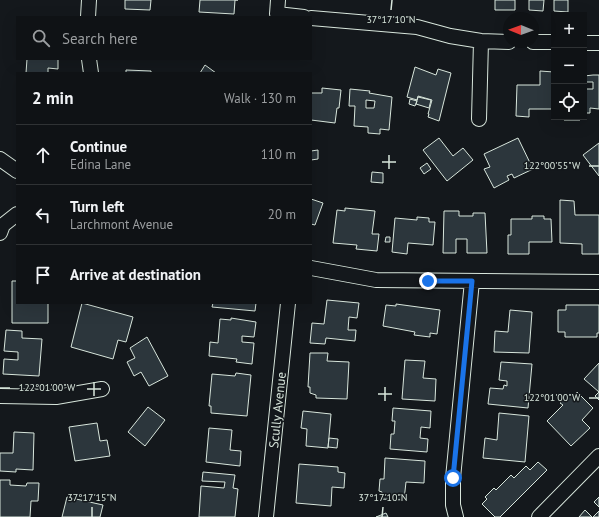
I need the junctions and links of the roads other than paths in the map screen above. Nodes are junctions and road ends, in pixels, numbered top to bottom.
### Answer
1 (89, 0) edge
2 (278, 0) edge
3 (88, 16) edge
4 (295, 16) edge
5 (312, 18) edge
6 (481, 41) junction
7 (503, 42) edge
8 (539, 42) edge
9 (551, 42) edge
10 (587, 43) edge
11 (599, 43) edge
12 (89, 60) edge
13 (91, 72) edge
14 (479, 119) dead end
15 (0, 159) edge
16 (16, 170) edge
17 (16, 215) edge
18 (0, 233) edge
19 (312, 268) edge
20 (472, 281) junction
21 (599, 282) edge
22 (288, 304) edge
23 (102, 389) dead end
24 (0, 396) edge
25 (599, 456) edge
26 (266, 517) edge
27 (456, 517) edge
28 (539, 517) edge

1 - 3 street
2 - 4 street
5 - 6 street
6 - 7 street
6 - 14 street
8 - 9 street
10 - 11 street
12 - 13 street
15 - 16 street
17 - 18 street
19 - 20 street
20 - 21 street
20 - 27 street
22 - 26 street, Scully Avenue
23 - 24 street
25 - 28 street

